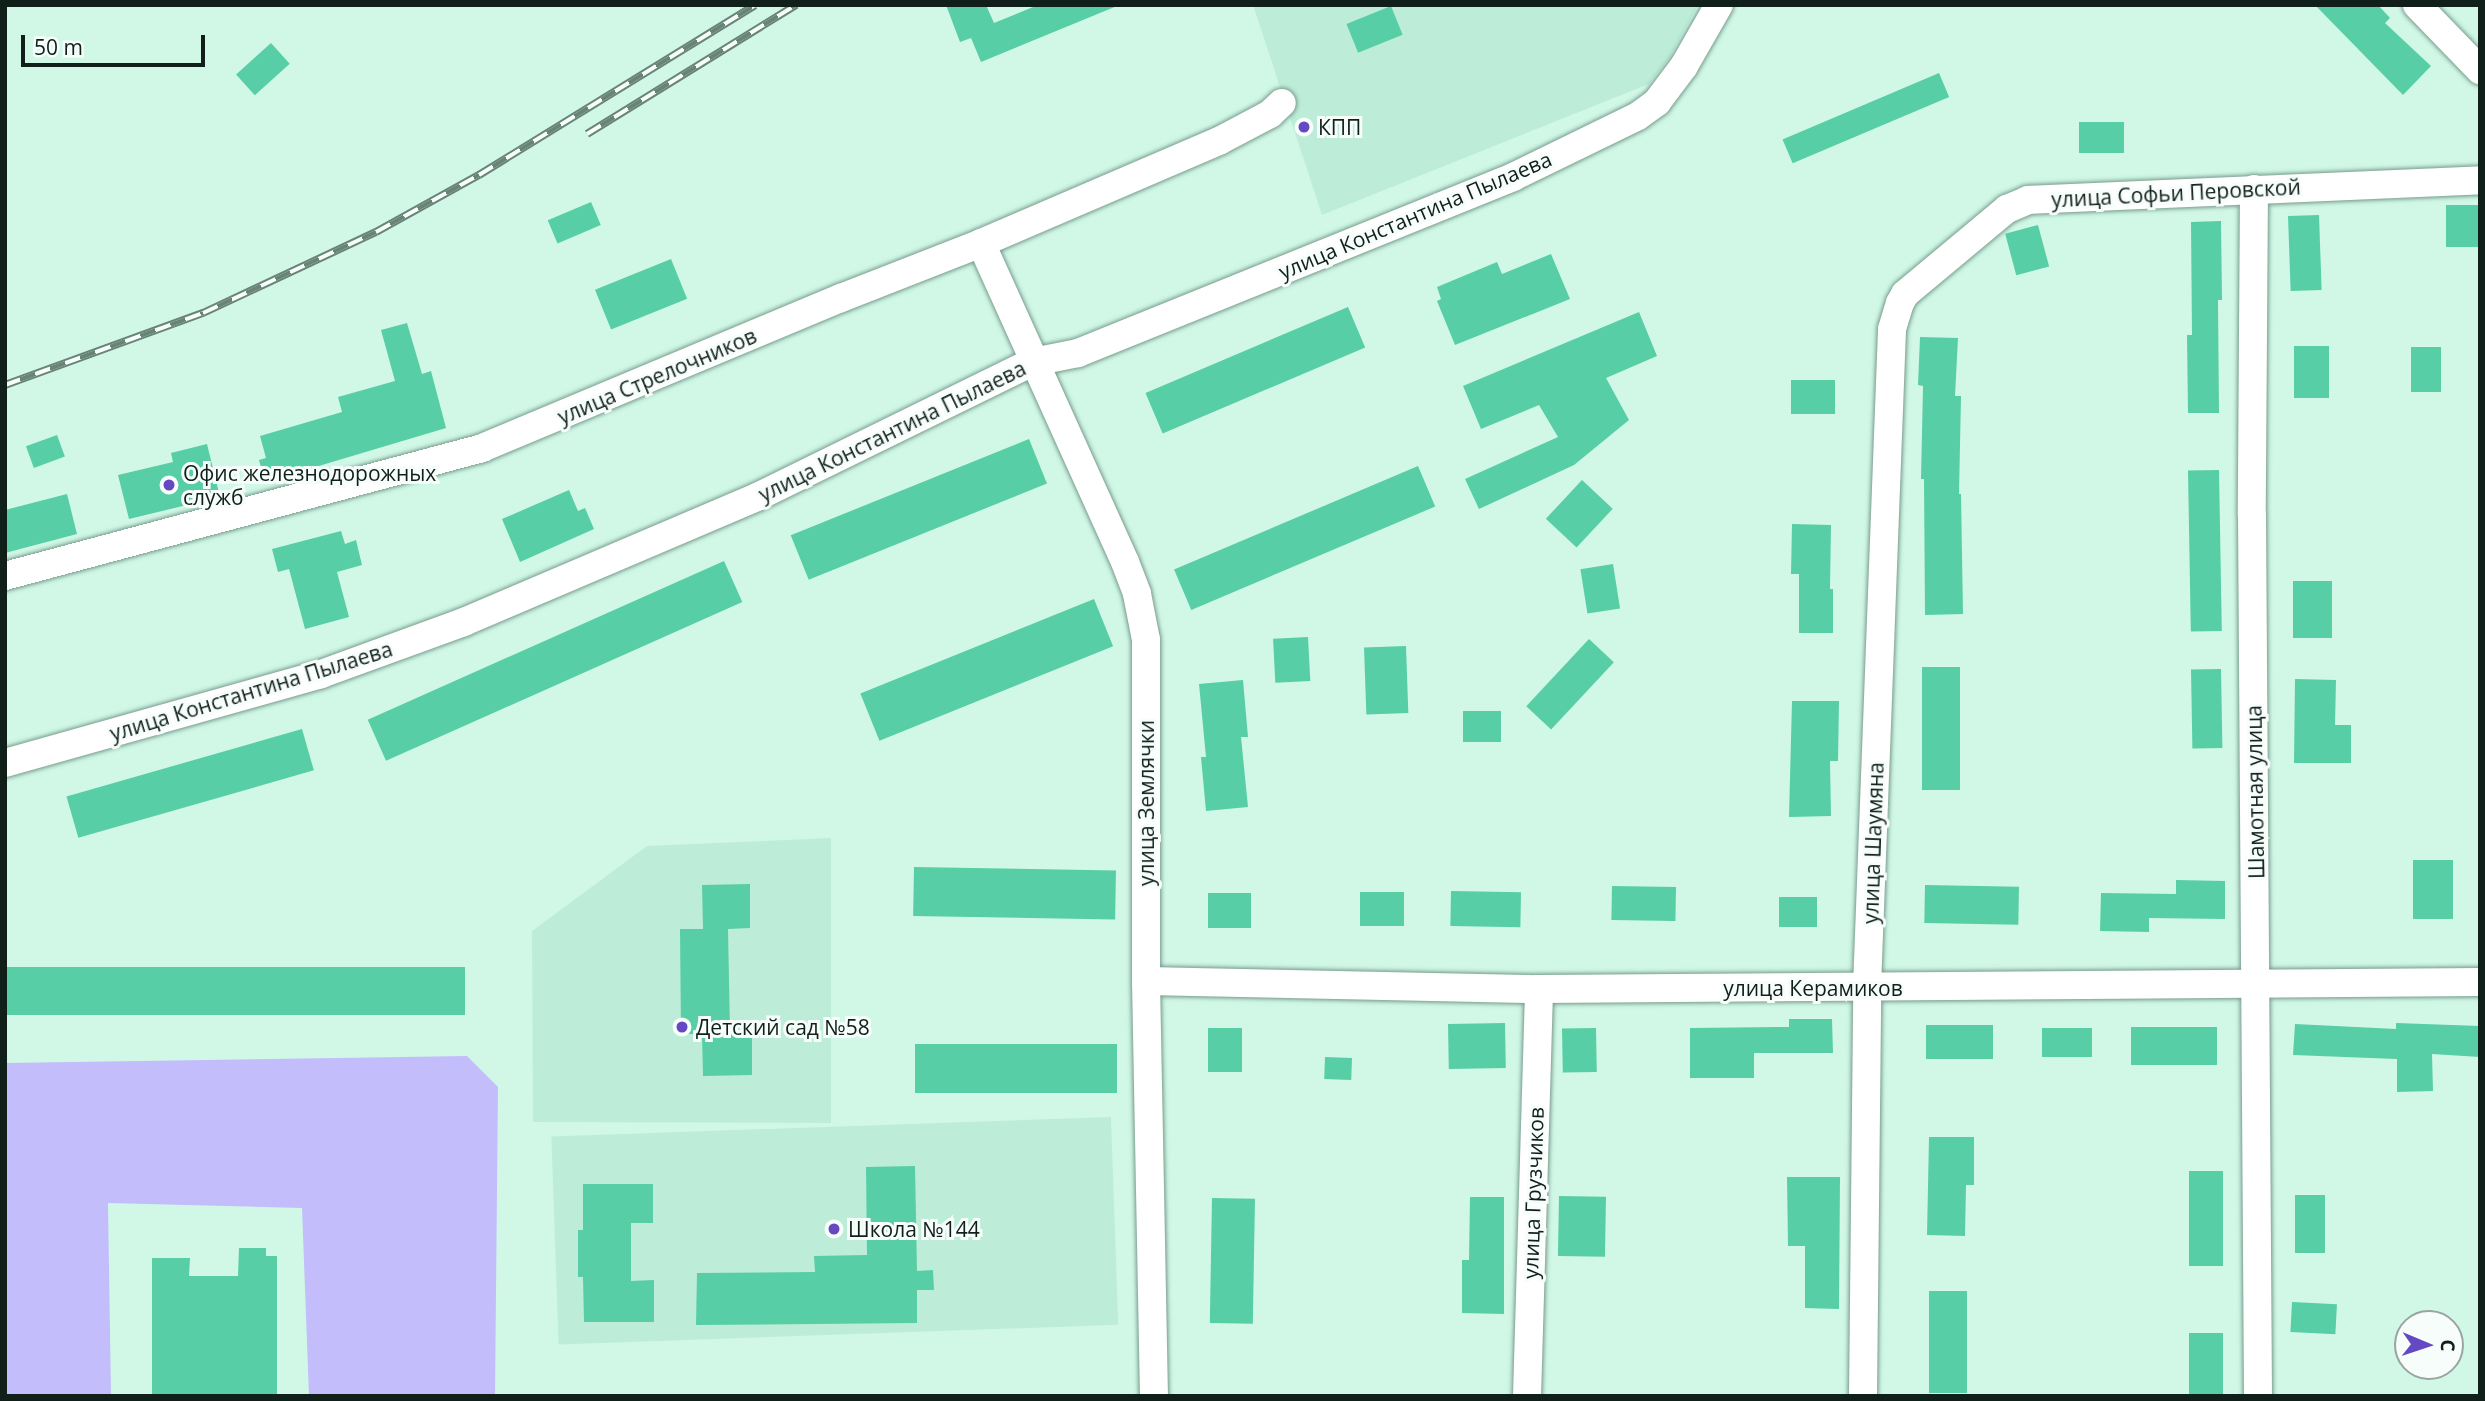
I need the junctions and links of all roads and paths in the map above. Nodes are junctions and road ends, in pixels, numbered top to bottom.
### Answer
1 (1719, 5) edge
2 (2417, 5) edge
3 (2480, 70) edge
4 (1282, 103) dead end
5 (2480, 180) edge
6 (2254, 189) junction
7 (981, 243) junction
8 (1905, 294) joint
9 (1032, 362) junction
10 (5, 576) edge
11 (5, 763) edge
12 (1146, 981) junction
13 (2480, 982) edge
14 (2257, 985) junction
15 (1867, 987) junction
16 (1539, 989) junction
17 (1154, 1396) edge
18 (1527, 1396) edge
19 (1863, 1396) edge
20 (2258, 1396) edge

1 - 9 street, улица Константина Пылаева
2 - 3 street
4 - 7 street, улица Стрелочников
5 - 6 street, улица Софьи Перовской
6 - 8 street, улица Софьи Перовской
6 - 14 street, Шамотная улица
7 - 9 street, улица Землячки
7 - 10 street, улица Стрелочников
8 - 15 street, улица Шаумяна
9 - 11 street, улица Константина Пылаева
9 - 12 street, улица Землячки
12 - 16 street, улица Керамиков
12 - 17 street, улица Землячки
13 - 14 street, улица Керамиков
14 - 15 street, улица Керамиков
14 - 20 street, Шамотная улица
15 - 16 street, улица Керамиков
15 - 19 street, улица Шаумяна
16 - 18 street, улица Грузчиков

